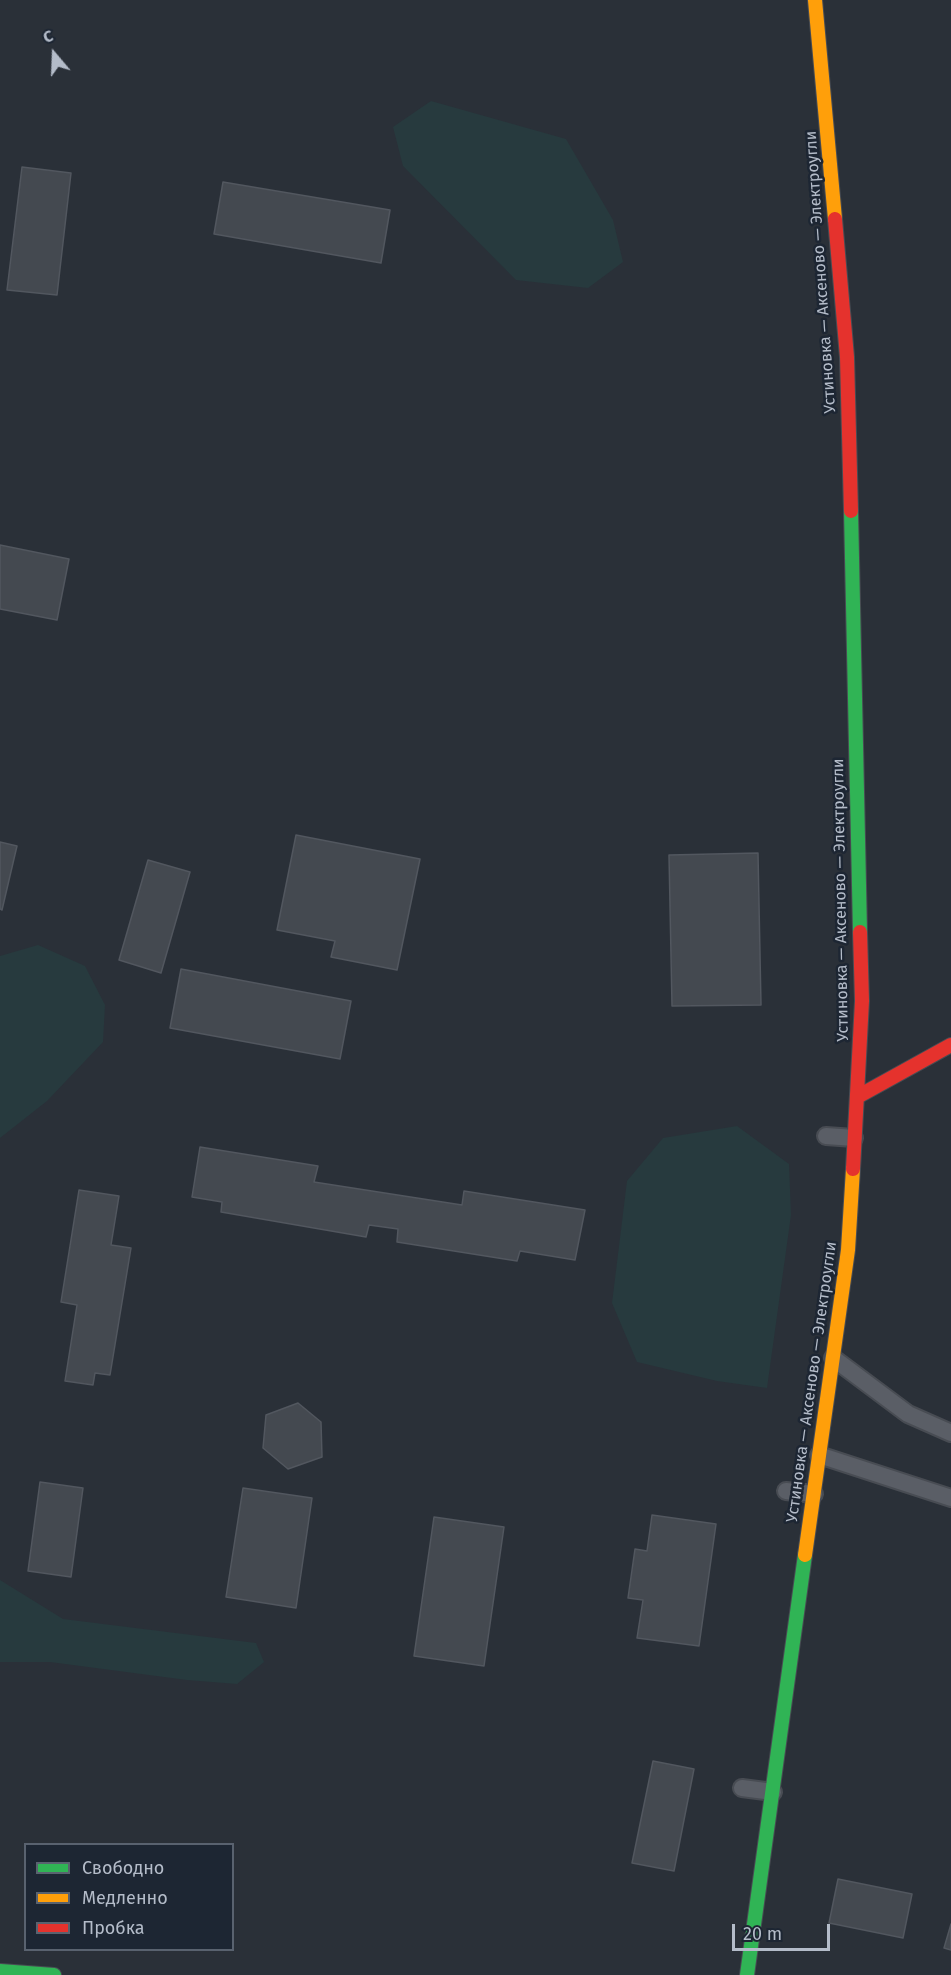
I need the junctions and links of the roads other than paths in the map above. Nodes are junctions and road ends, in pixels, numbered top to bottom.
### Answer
1 (814, 0) edge
2 (951, 1045) edge
3 (857, 1097) junction
4 (826, 1136) dead end
5 (855, 1138) junction
6 (833, 1358) junction
7 (951, 1433) edge
8 (819, 1455) junction
9 (786, 1491) dead end
10 (814, 1494) junction
11 (951, 1498) edge
12 (742, 1788) dead end
13 (773, 1792) junction
14 (0, 1971) edge
15 (54, 1975) edge
16 (747, 1975) edge

1 - 3 main road, Устиновка — Аксеново — Электроугли
2 - 3 main road
3 - 5 main road, Устиновка — Аксеново — Электроугли
4 - 5 lane
5 - 6 main road, Устиновка — Аксеново — Электроугли
6 - 7 lane
6 - 8 main road, Устиновка — Аксеново — Электроугли
8 - 10 main road, Устиновка — Аксеново — Электроугли
8 - 11 lane
9 - 10 lane
10 - 13 main road, Устиновка — Аксеново — Электроугли
12 - 13 lane
13 - 16 main road, Устиновка — Аксеново — Электроугли
14 - 15 main road

